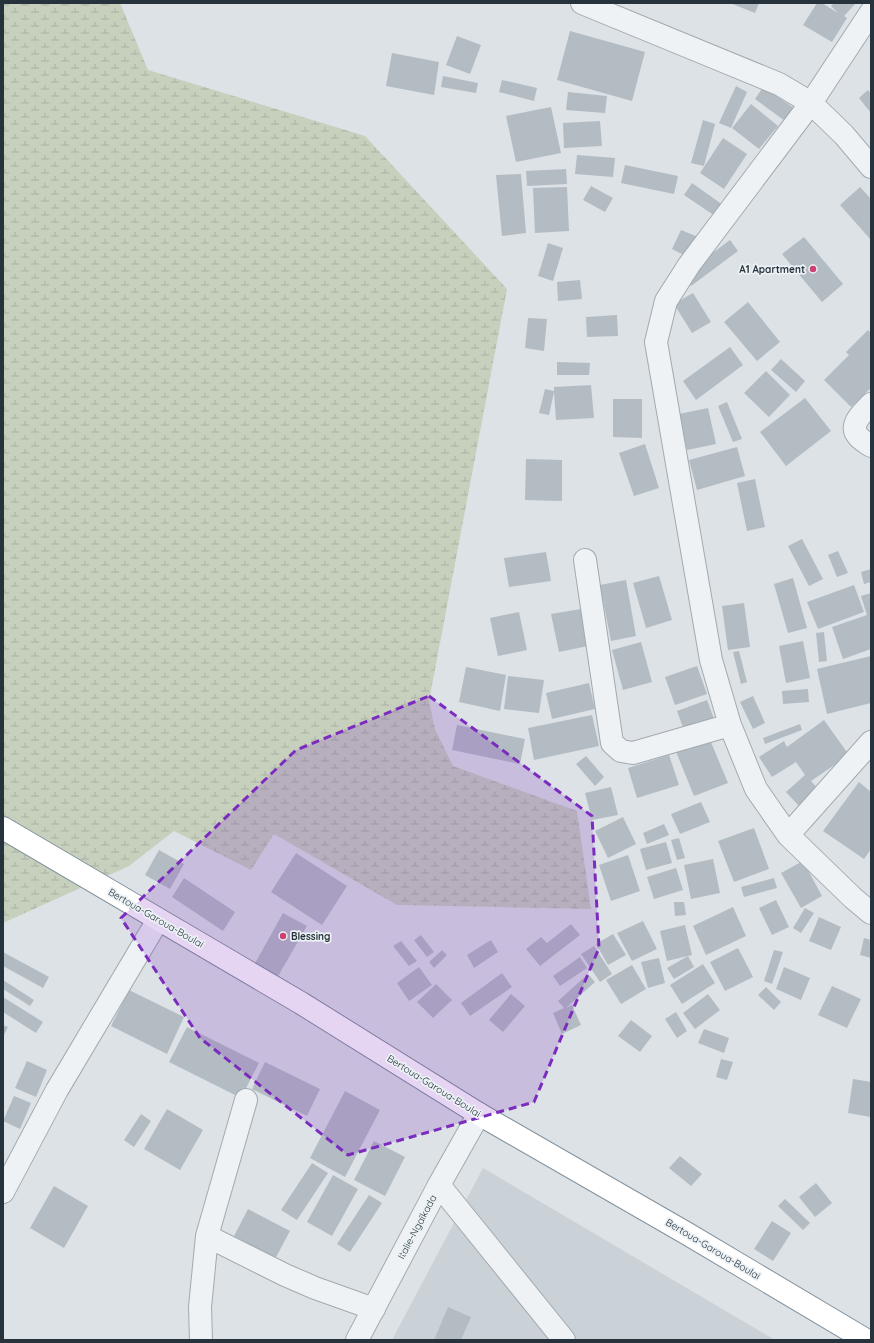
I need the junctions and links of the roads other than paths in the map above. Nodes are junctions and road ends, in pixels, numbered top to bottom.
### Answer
1 (582, 3) edge
2 (623, 11) edge
3 (871, 12) edge
4 (811, 103) junction
5 (871, 166) edge
6 (871, 404) edge
7 (871, 446) edge
8 (585, 560) dead end
9 (730, 725) junction
10 (871, 742) edge
11 (3, 828) edge
12 (788, 835) junction
13 (871, 913) edge
14 (158, 920) junction
15 (246, 1100) dead end
16 (479, 1114) junction
17 (439, 1185) junction
18 (3, 1192) edge
19 (207, 1236) junction
20 (374, 1309) junction
21 (201, 1340) edge
22 (357, 1340) edge
23 (564, 1340) edge
24 (866, 1340) edge

1 - 2 street
2 - 4 street
3 - 4 street
4 - 5 street
4 - 9 street
6 - 7 street
8 - 9 street
9 - 12 street
10 - 12 street
11 - 14 highway, Bertoua-Garoua-Boulai
12 - 13 street
14 - 16 highway, Bertoua-Garoua-Boulai
14 - 18 street
15 - 19 street
16 - 17 street, Italie-Ngaîkada
16 - 24 highway, Bertoua-Garoua-Boulai
17 - 20 street, Italie-Ngaîkada
17 - 23 street
19 - 20 street
19 - 21 street
20 - 22 street, Italie-Ngaîkada

